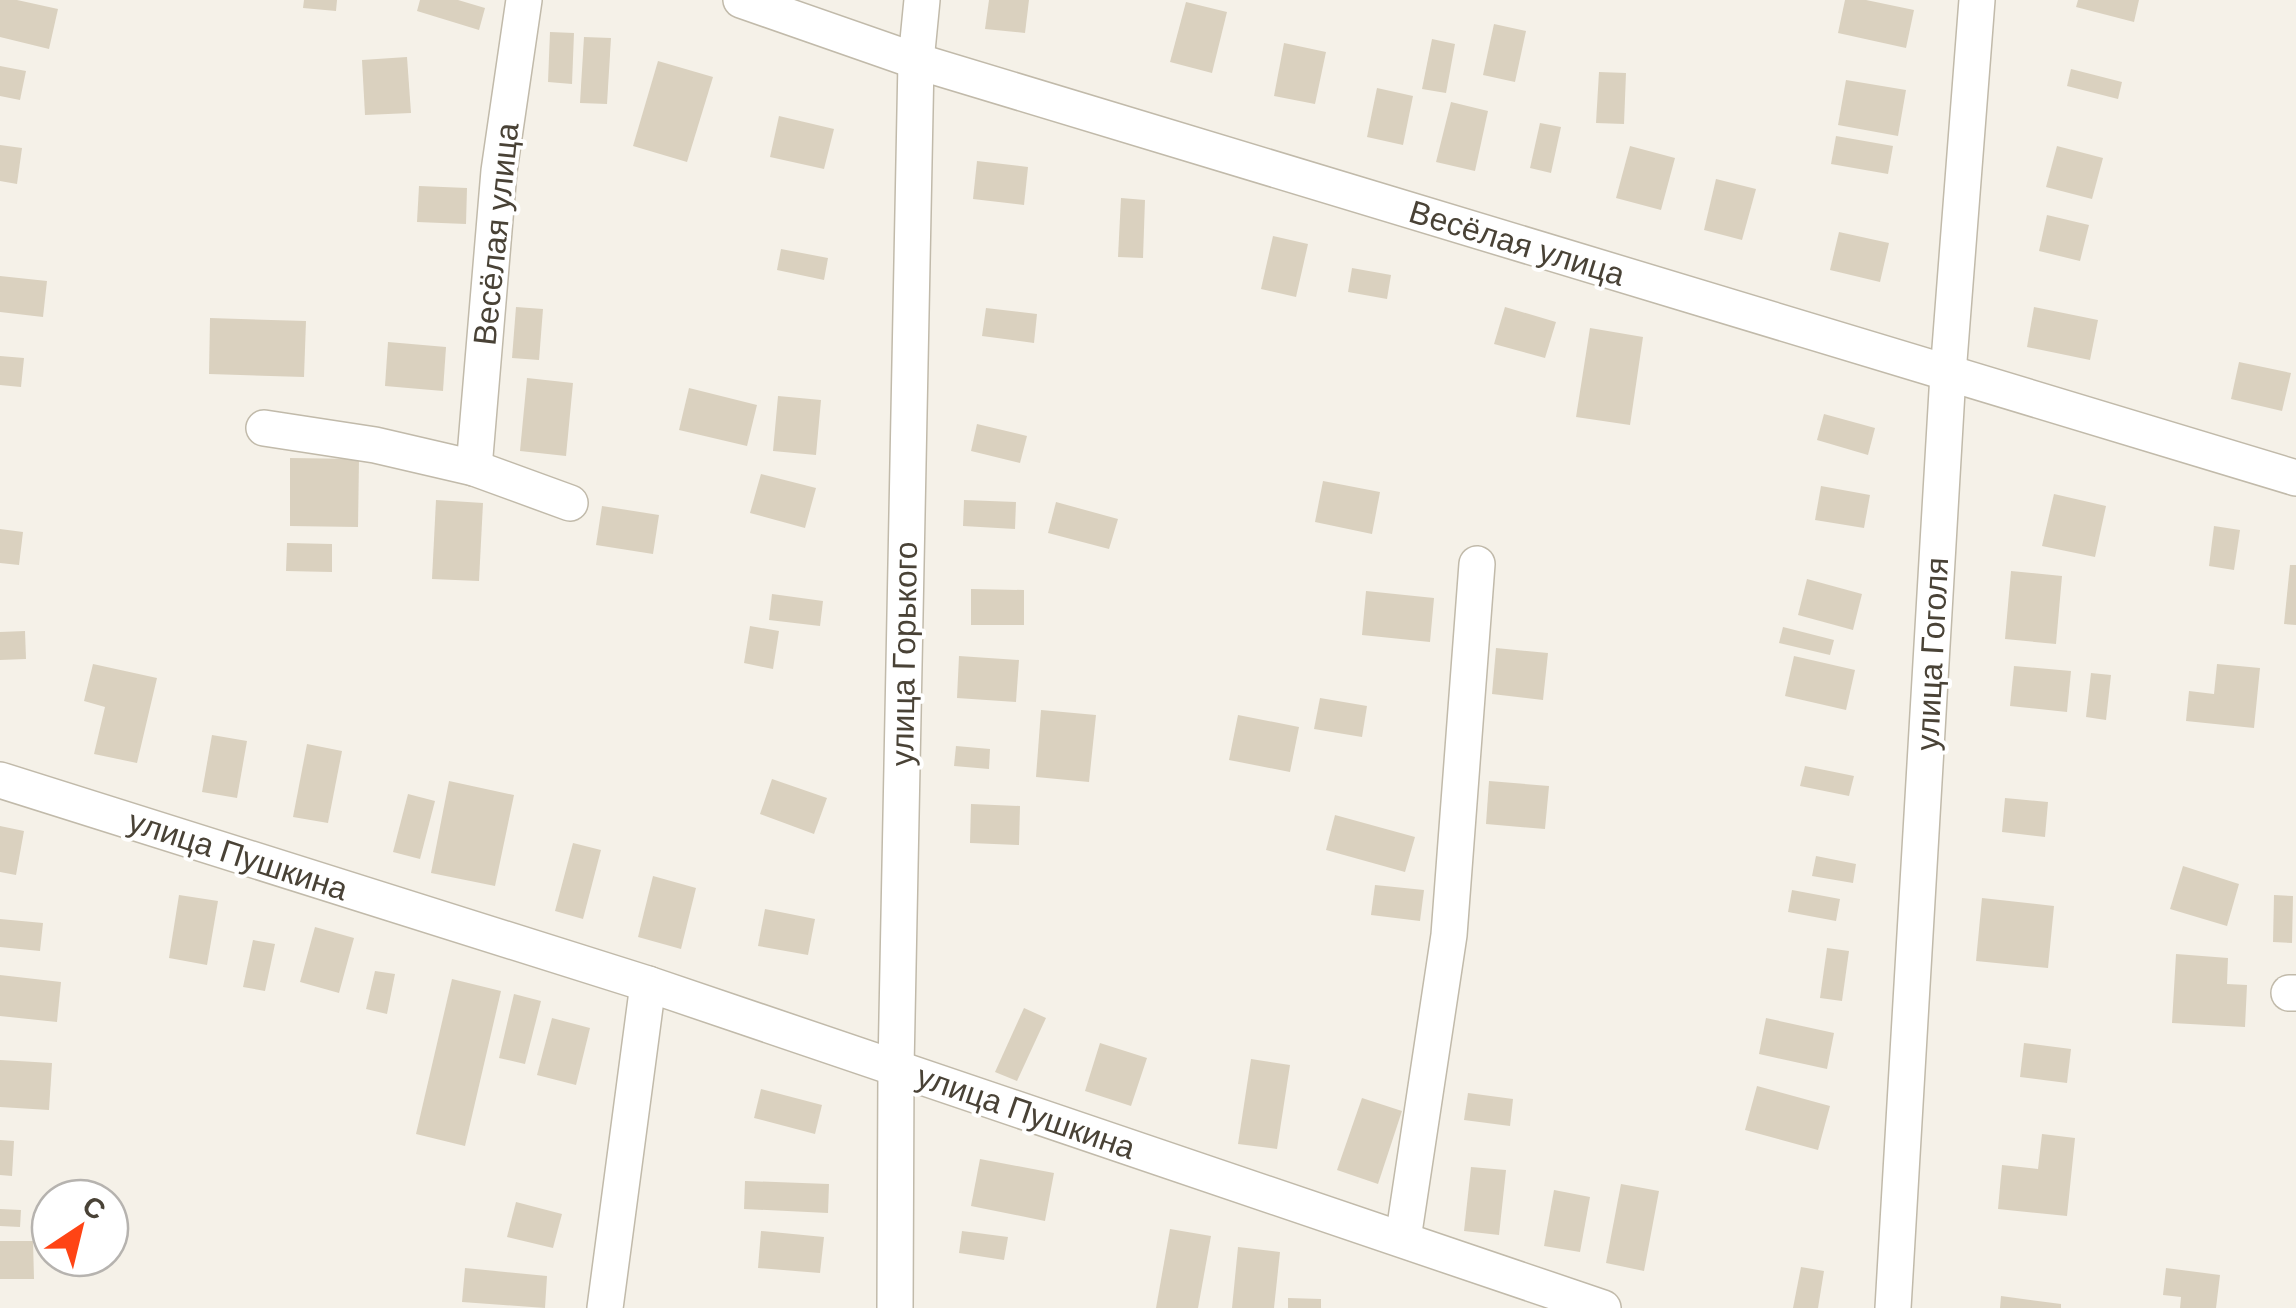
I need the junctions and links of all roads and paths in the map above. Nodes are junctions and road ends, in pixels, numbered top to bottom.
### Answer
1 (524, 0) edge
2 (741, 0) edge
3 (922, 0) edge
4 (1977, 0) edge
5 (916, 62) junction
6 (1948, 374) junction
7 (264, 428) dead end
8 (474, 468) junction
9 (2296, 478) edge
10 (570, 503) dead end
11 (1477, 564) dead end
12 (0, 780) edge
13 (648, 984) junction
14 (896, 1068) junction
15 (1403, 1240) junction
16 (605, 1308) edge
17 (895, 1308) edge
18 (1603, 1308) edge
19 (1893, 1308) edge

1 - 8 street, Весёлая улица
2 - 5 street, Весёлая улица
3 - 5 street, улица Горького
4 - 6 street, улица Гоголя
5 - 6 street, Весёлая улица
5 - 14 street, улица Горького
6 - 9 street, Весёлая улица
6 - 19 street, улица Гоголя
7 - 8 street
8 - 10 street
11 - 15 street
12 - 13 street, улица Пушкина
13 - 14 street, улица Пушкина
13 - 16 street
14 - 15 street, улица Пушкина
14 - 17 street, улица Горького
15 - 18 street, улица Пушкина

